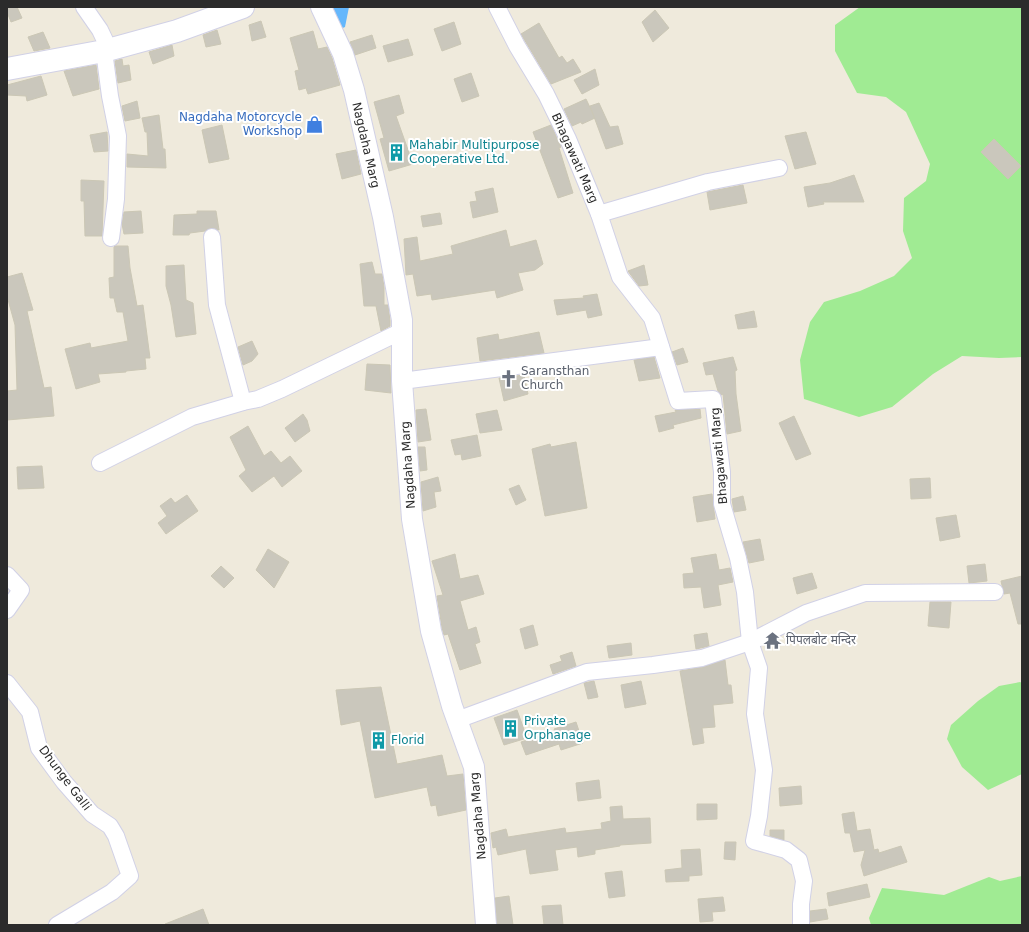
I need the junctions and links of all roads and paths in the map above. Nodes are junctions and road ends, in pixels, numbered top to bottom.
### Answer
1 (84, 7) edge
2 (243, 7) edge
3 (321, 7) edge
4 (498, 7) edge
5 (106, 50) junction
6 (7, 69) edge
7 (779, 168) dead end
8 (599, 214) junction
9 (111, 238) dead end
10 (212, 238) dead end
11 (402, 331) junction
12 (661, 346) junction
13 (402, 381) junction
14 (243, 402) junction
15 (100, 464) dead end
16 (7, 575) edge
17 (995, 592) dead end
18 (7, 610) edge
19 (750, 642) junction
20 (7, 683) edge
21 (457, 720) junction
22 (57, 925) edge
23 (486, 925) edge
24 (801, 925) edge

1 - 5 street
2 - 5 main road
3 - 11 street, Nagdaha Marg
4 - 8 street, Bhagawati Marg
5 - 6 main road
5 - 9 street
7 - 8 street
8 - 12 street, Bhagawati Marg
10 - 14 street
11 - 13 street, Nagdaha Marg
11 - 14 street
12 - 13 street
12 - 19 street, Bhagawati Marg
13 - 21 street, Nagdaha Marg
14 - 15 street
16 - 18 street
17 - 19 street
19 - 21 street
19 - 24 street, Bhagawati Marg
20 - 22 street, Dhunge Galli
21 - 23 street, Nagdaha Marg

